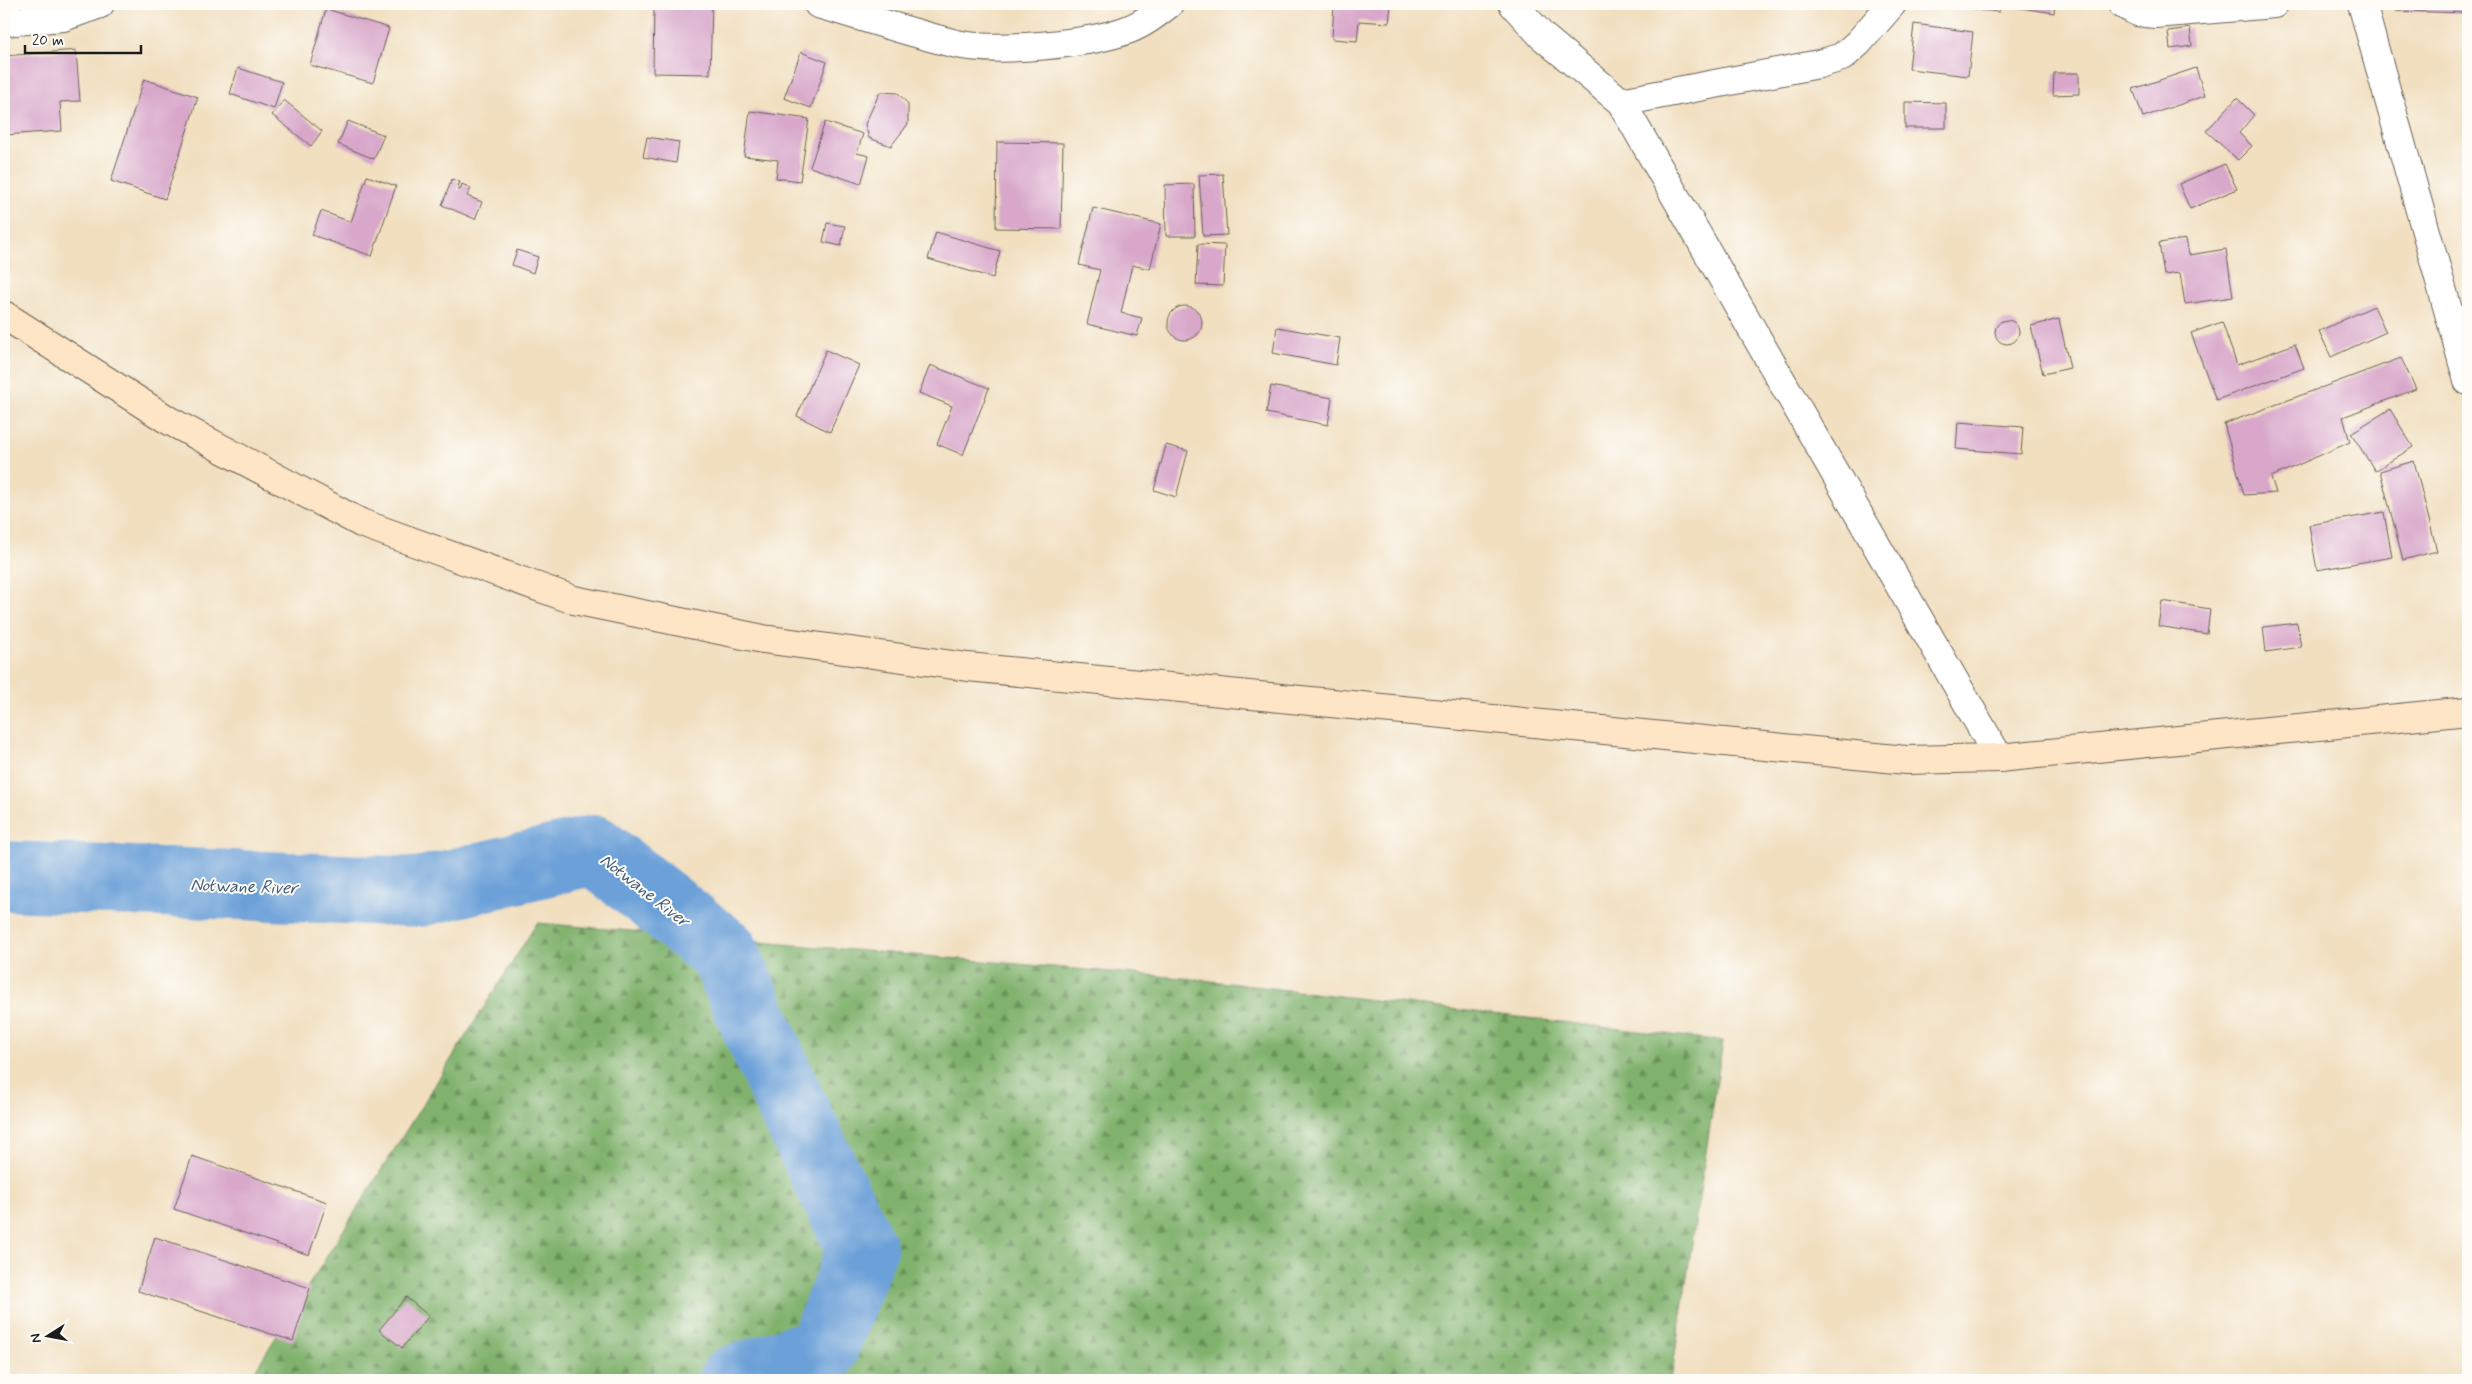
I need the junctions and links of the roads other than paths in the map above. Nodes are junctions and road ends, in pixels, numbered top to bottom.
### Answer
1 (100, 4) edge
2 (818, 4) edge
3 (1169, 4) edge
4 (1513, 4) edge
5 (1892, 4) edge
6 (2122, 4) edge
7 (2274, 4) edge
8 (2362, 4) edge
9 (4, 22) edge
10 (1621, 102) junction
11 (4, 315) edge
12 (2468, 381) edge
13 (2468, 711) edge
14 (1999, 758) junction

1 - 9 street
2 - 3 street
4 - 10 street
5 - 10 street
6 - 7 street
8 - 12 street
10 - 14 street
11 - 14 street
13 - 14 street

